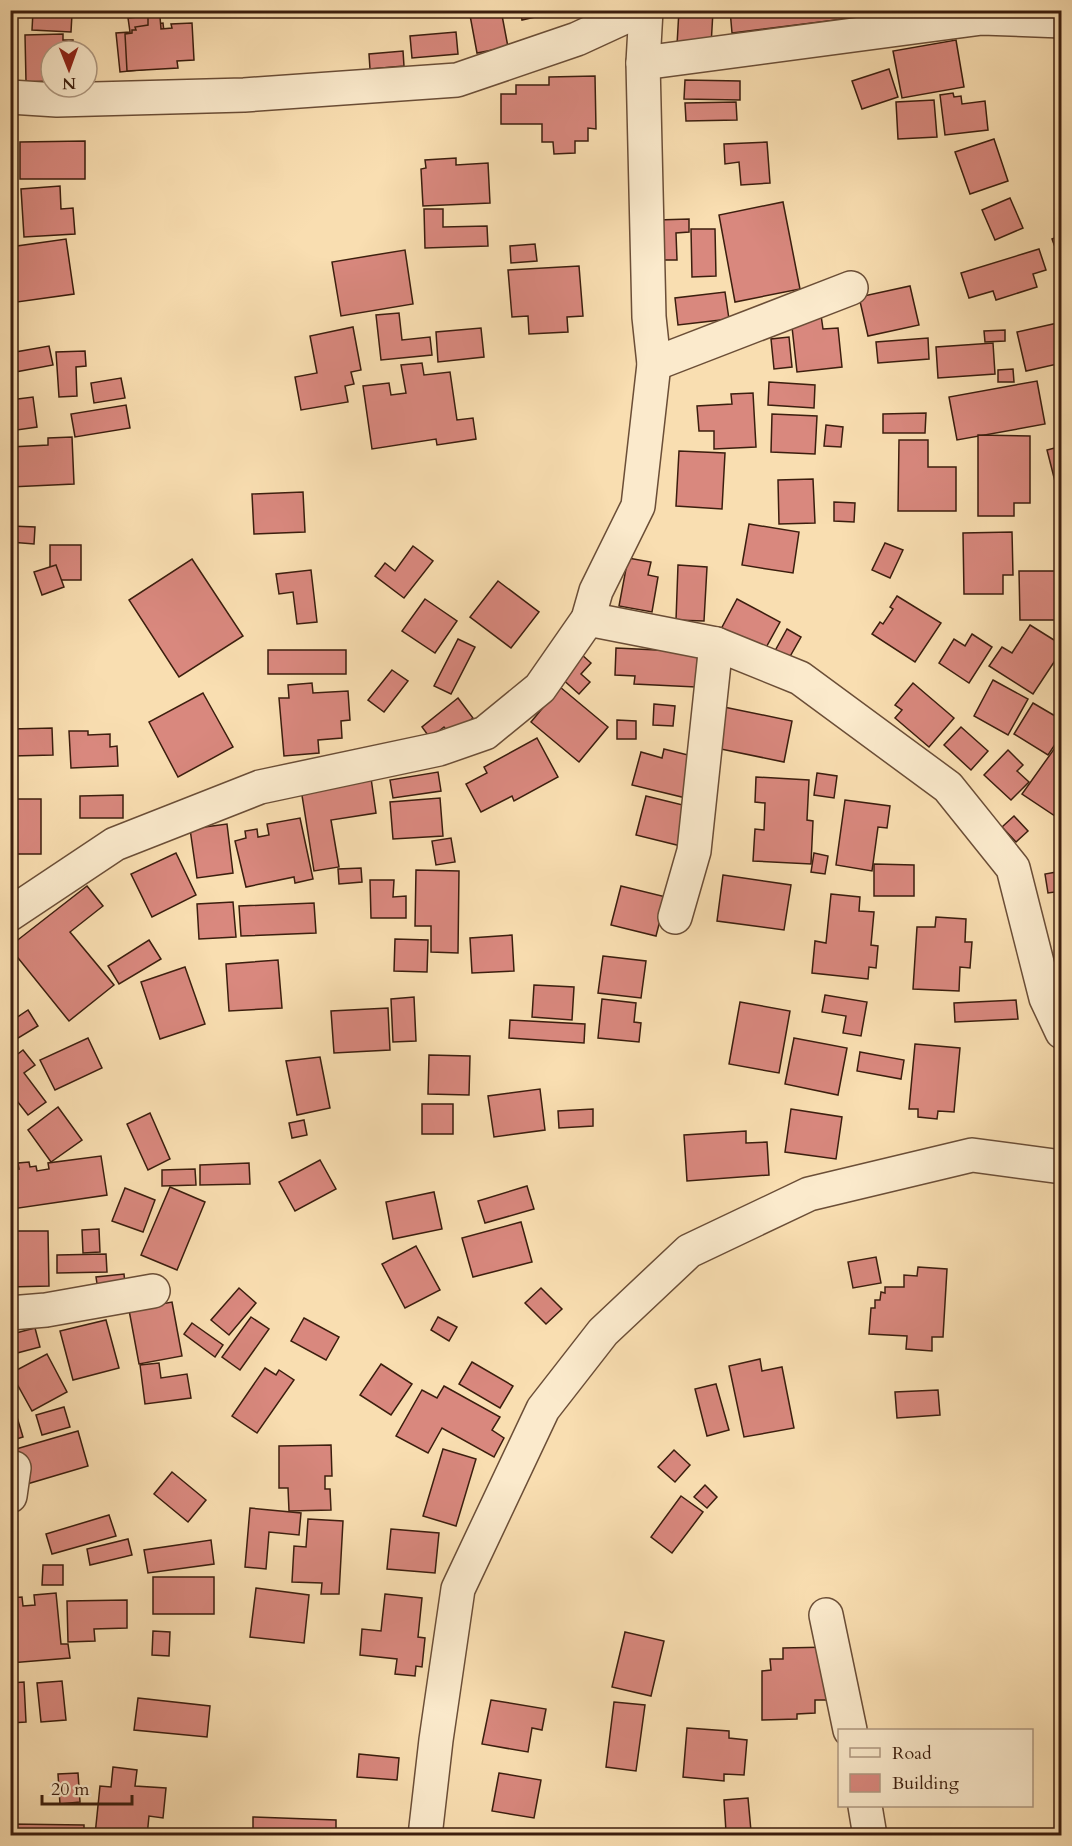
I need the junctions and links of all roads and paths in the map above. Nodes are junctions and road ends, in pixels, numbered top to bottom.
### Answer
1 (640, 10) edge
2 (646, 10) edge
3 (1062, 21) edge
4 (644, 63) junction
5 (10, 97) edge
6 (851, 288) dead end
7 (654, 364) junction
8 (588, 619) junction
9 (716, 644) junction
10 (10, 914) edge
11 (675, 917) dead end
12 (1062, 1032) edge
13 (1062, 1167) edge
14 (153, 1292) dead end
15 (10, 1313) edge
16 (826, 1615) dead end
17 (850, 1729) edge
18 (866, 1807) edge
19 (425, 1836) edge
20 (870, 1836) edge

1 - 5 street
2 - 4 street
3 - 4 street
4 - 7 street
6 - 7 street
7 - 8 street
8 - 9 street
8 - 10 street
9 - 11 street
9 - 12 street
13 - 19 street
14 - 15 street
16 - 17 street
18 - 20 street

